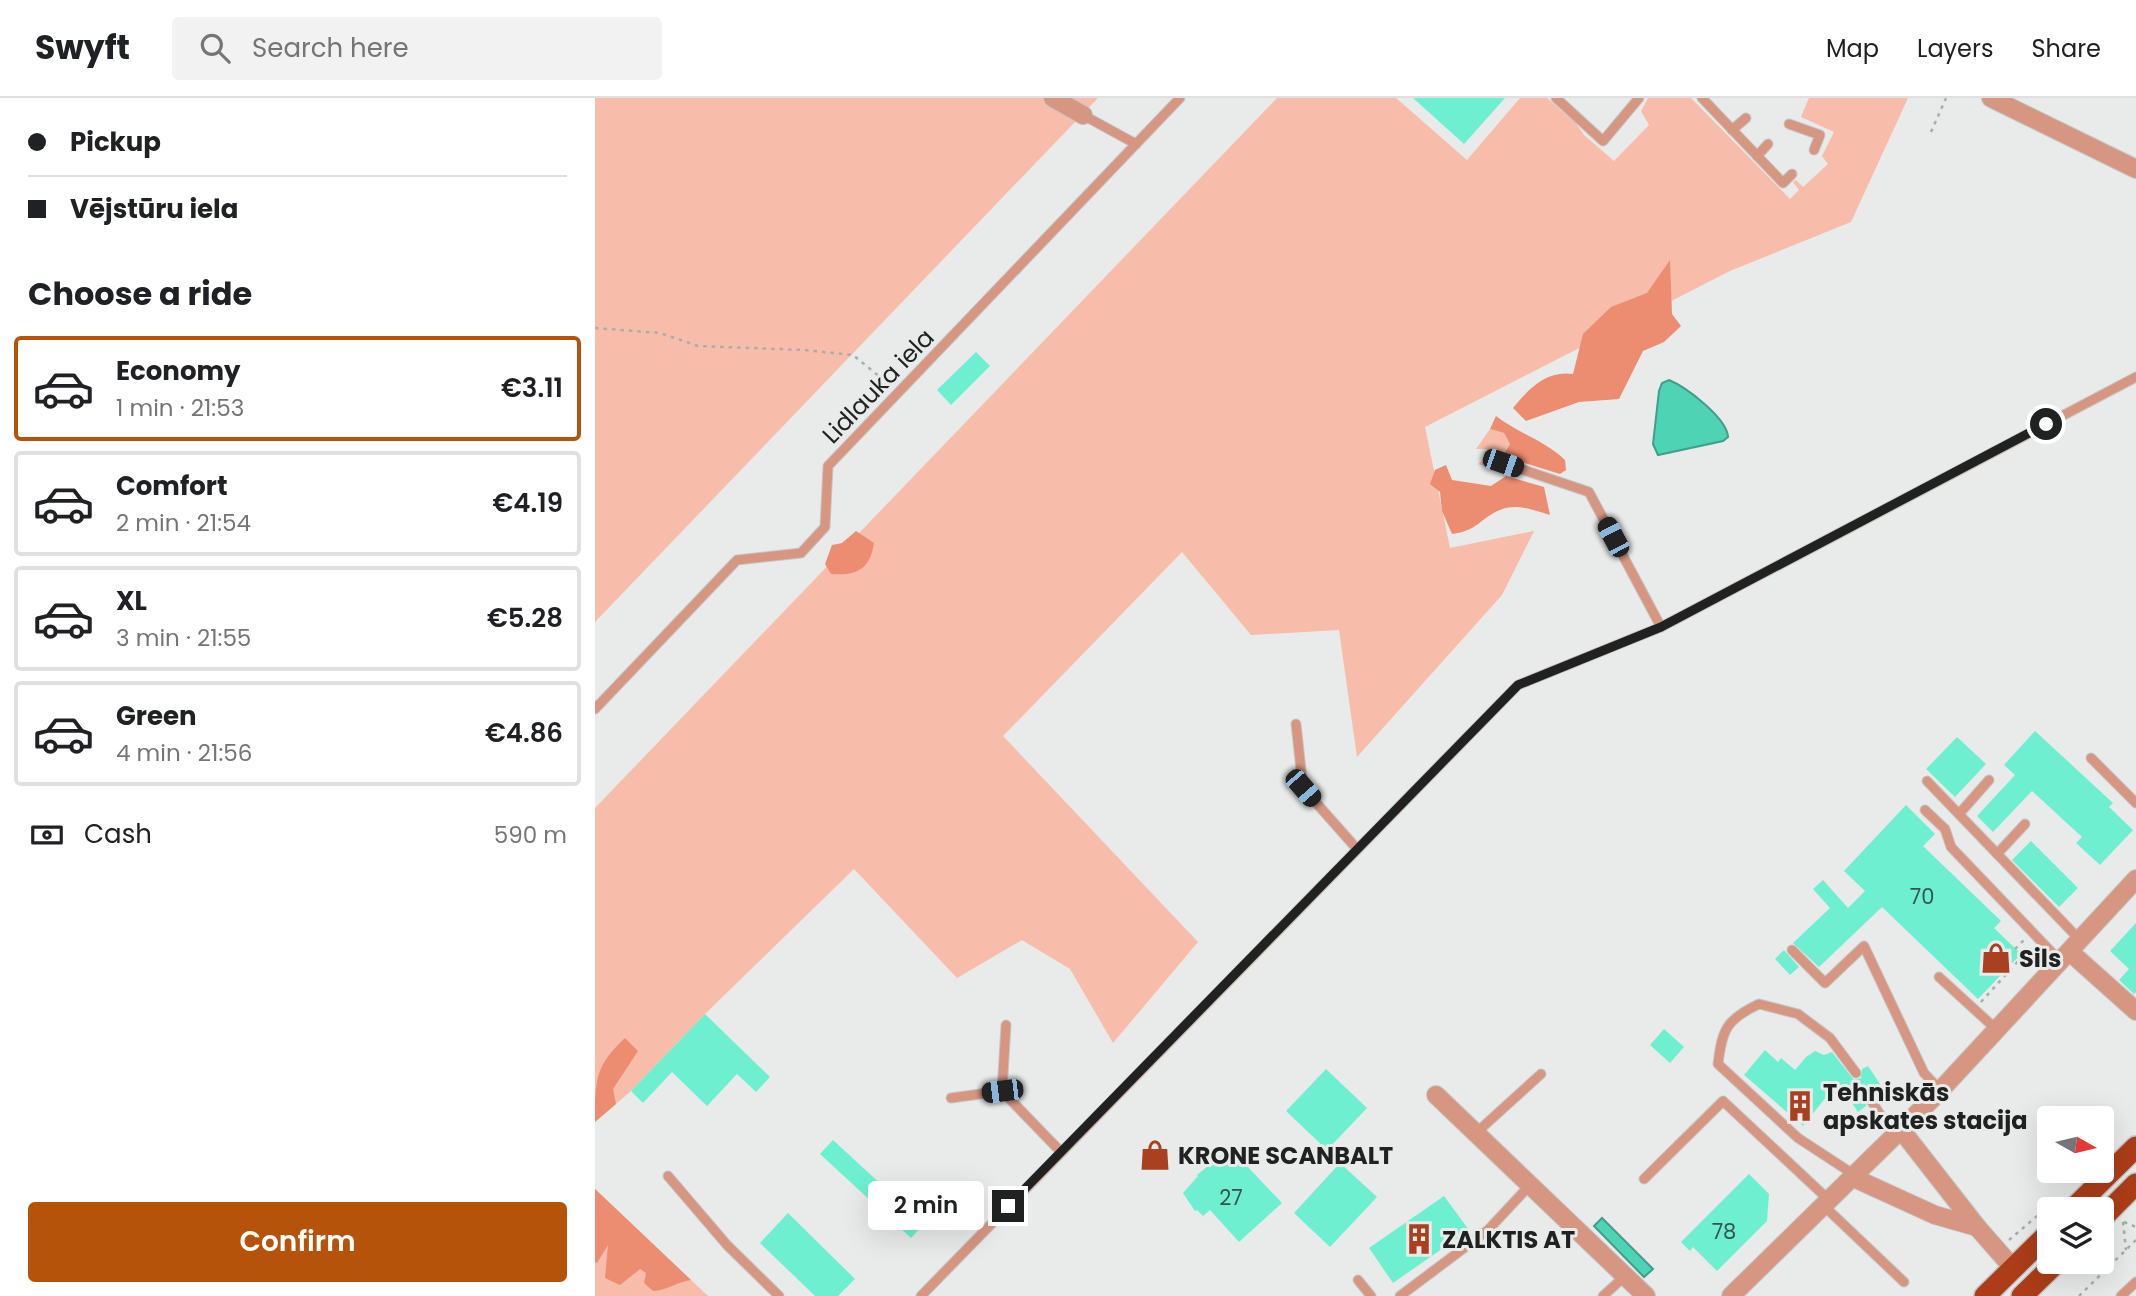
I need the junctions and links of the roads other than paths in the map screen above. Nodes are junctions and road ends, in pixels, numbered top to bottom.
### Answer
1 (1053, 98) edge
2 (1180, 98) edge
3 (1556, 98) edge
4 (1639, 98) edge
5 (1991, 98) edge
6 (1708, 100) edge
7 (1083, 115) joint
8 (1746, 118) dead end
9 (1789, 124) dead end
10 (1732, 130) junction
11 (1136, 144) junction
12 (1768, 145) dead end
13 (1814, 150) dead end
14 (1757, 156) junction
15 (2136, 169) edge
16 (1792, 174) dead end
17 (2136, 377) edge
18 (1503, 463) dead end
19 (1661, 627) junction
20 (595, 709) edge
21 (1296, 724) dead end
22 (2091, 758) dead end
23 (1989, 780) dead end
24 (1927, 781) dead end
25 (2136, 803) edge
26 (1925, 810) dead end
27 (1959, 814) junction
28 (2025, 824) dead end
29 (1357, 849) junction
30 (1997, 854) junction
31 (2136, 879) edge
32 (1792, 950) dead end
33 (2070, 951) junction
34 (1939, 977) dead end
35 (2136, 1011) edge
36 (1006, 1024) dead end
37 (1998, 1031) junction
38 (1856, 1073) dead end
39 (1541, 1074) dead end
40 (1002, 1091) junction
41 (1941, 1091) junction
42 (1436, 1095) dead end
43 (951, 1098) dead end
44 (1872, 1102) dead end
45 (1476, 1133) junction
46 (1898, 1134) junction
47 (2136, 1147) edge
48 (1061, 1152) junction
49 (669, 1176) dead end
50 (1854, 1178) junction
51 (1644, 1179) dead end
52 (2136, 1184) edge
53 (1530, 1185) junction
54 (2073, 1197) edge
55 (1827, 1204) junction
56 (2114, 1212) edge
57 (1977, 1227) junction
58 (2037, 1245) edge
59 (2013, 1268) junction
60 (2045, 1274) edge
61 (1625, 1276) junction
62 (1358, 1280) dead end
63 (1904, 1282) dead end
64 (2136, 1282) edge
65 (779, 1296) edge
66 (921, 1296) edge
67 (1371, 1296) edge
68 (1400, 1296) edge
69 (1603, 1296) edge
70 (1646, 1296) edge
71 (1731, 1296) edge
72 (1985, 1296) edge
73 (2022, 1296) edge
74 (2122, 1296) edge

1 - 7 street
2 - 11 lane, Lidlauka iela
3 - 4 lane
5 - 15 street
6 - 10 lane
7 - 11 lane
8 - 10 lane
9 - 13 lane
10 - 14 lane
11 - 20 lane, Lidlauka iela
12 - 14 lane
14 - 16 lane
17 - 19 lane
18 - 19 lane
19 - 29 lane
21 - 29 lane
22 - 25 lane
23 - 27 lane
24 - 27 lane
26 - 33 lane
27 - 30 lane
28 - 30 lane
29 - 48 lane
30 - 33 lane
31 - 33 street
32 - 41 lane
33 - 35 street
33 - 37 street
34 - 37 lane
36 - 40 lane
37 - 41 street
38 - 50 lane
39 - 45 lane
40 - 43 lane
40 - 48 lane
41 - 46 street
42 - 45 street
44 - 46 lane
45 - 53 street
46 - 50 street
46 - 57 street
47 - 54 highway
48 - 66 lane
49 - 65 lane
50 - 55 street
50 - 57 street
51 - 55 lane
52 - 56 highway
53 - 61 street
53 - 68 lane
55 - 63 lane
55 - 71 street
57 - 59 street
58 - 59 highway
59 - 72 highway
60 - 73 highway
61 - 69 lane
61 - 70 street
62 - 67 lane
64 - 74 lane

